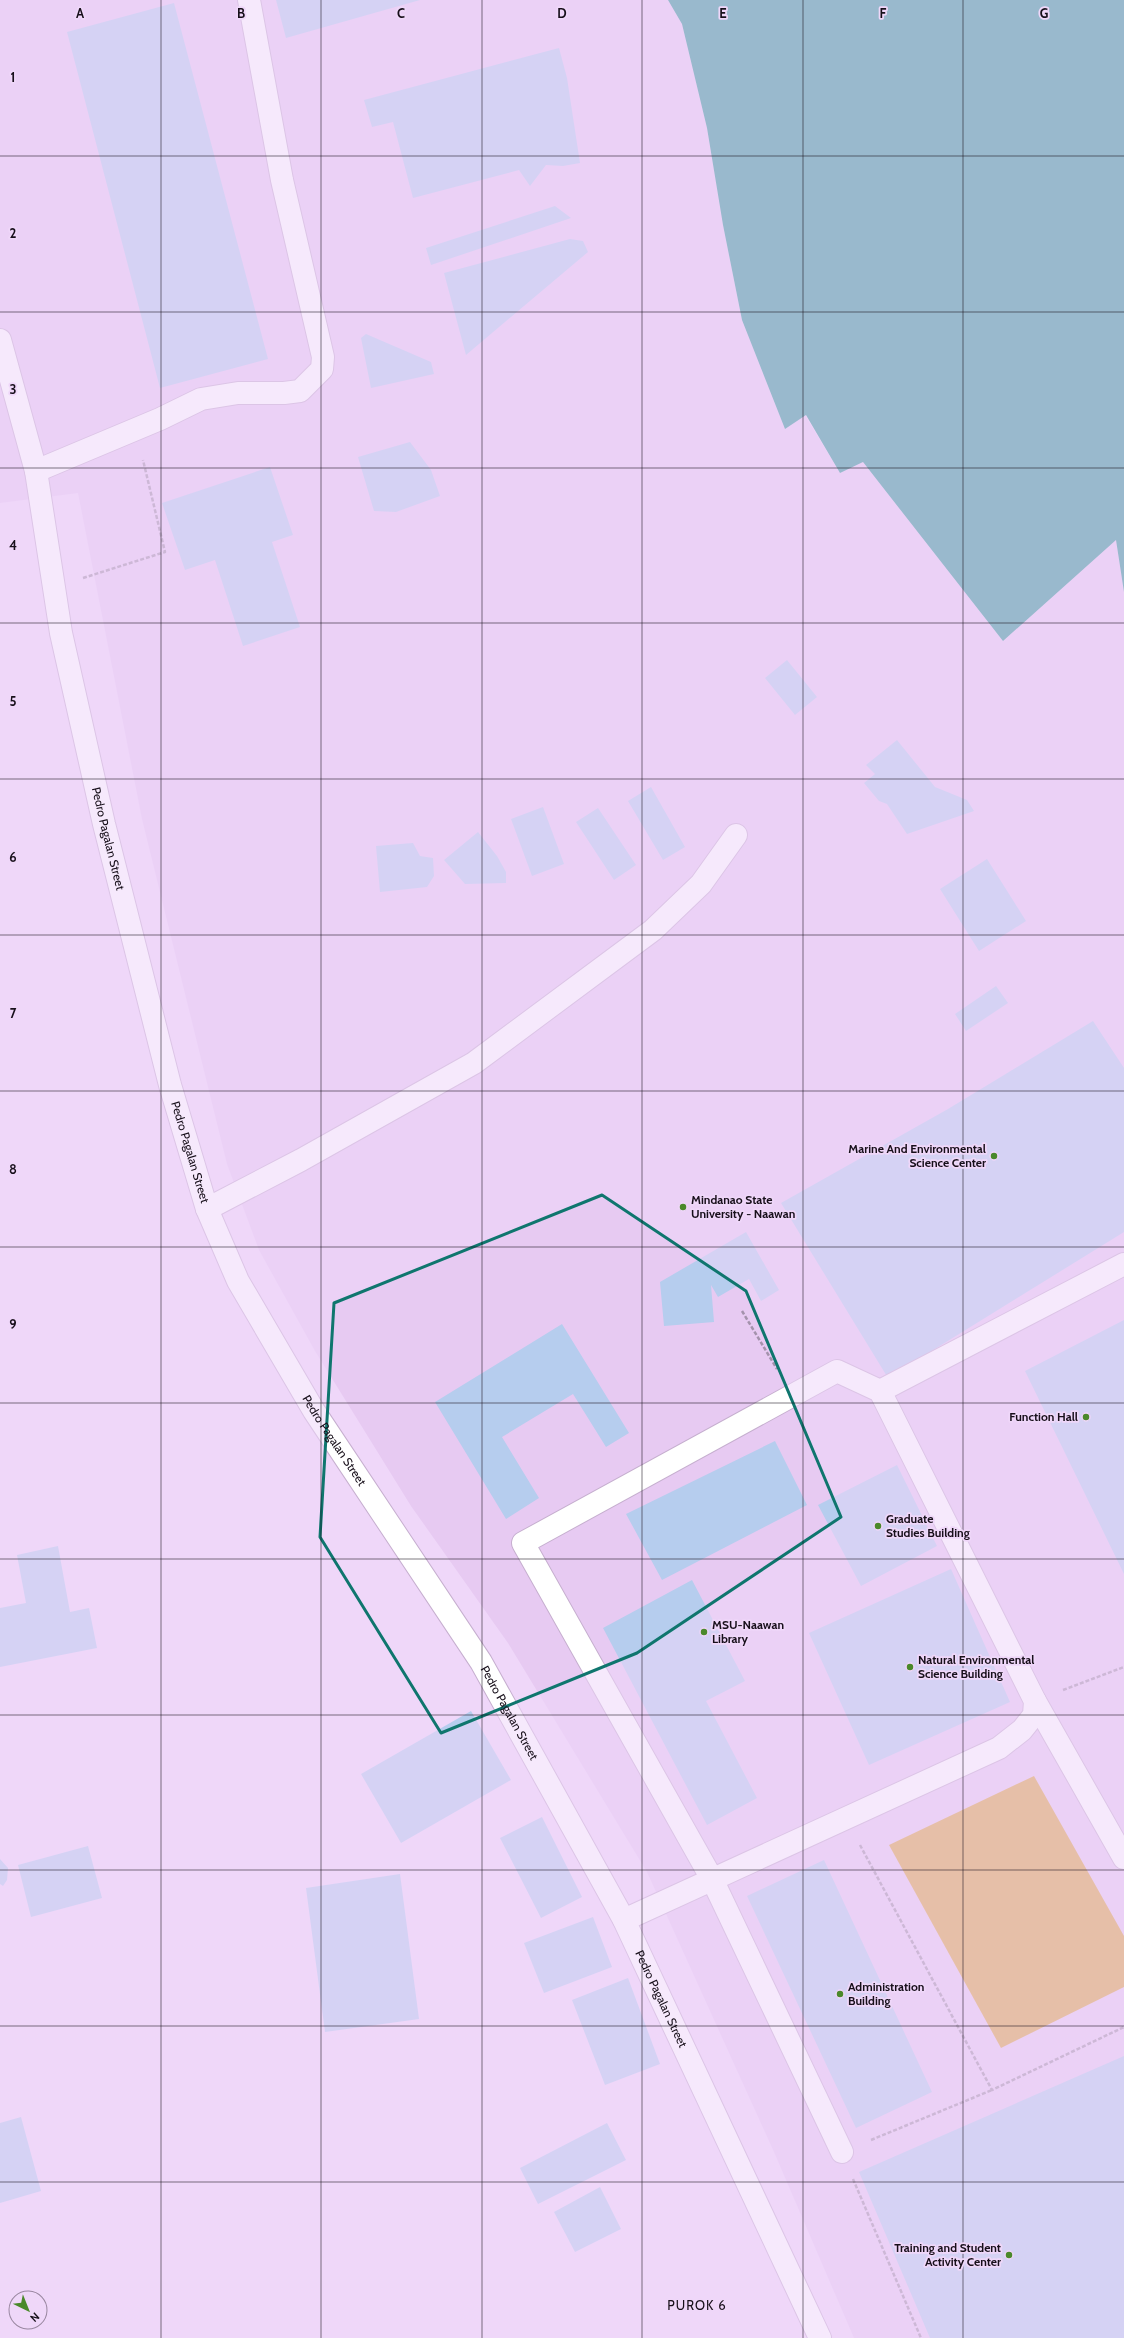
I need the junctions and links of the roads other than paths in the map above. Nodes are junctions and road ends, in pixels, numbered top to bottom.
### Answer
1 (249, 0) edge
2 (0, 340) edge
3 (36, 471) junction
4 (736, 835) dead end
5 (207, 1209) junction
6 (1124, 1264) edge
7 (880, 1391) junction
8 (1034, 1701) junction
9 (1124, 1858) edge
10 (712, 1879) junction
11 (624, 1920) junction
12 (842, 2152) road end
13 (813, 2335) edge

1 - 3 street
2 - 3 street, Pedro Pagalan Street
3 - 5 street, Pedro Pagalan Street
4 - 5 street
5 - 11 street, Pedro Pagalan Street
6 - 7 street
7 - 8 street
7 - 10 street
8 - 9 street
8 - 10 street
10 - 11 street
10 - 12 street
11 - 13 street, Pedro Pagalan Street

